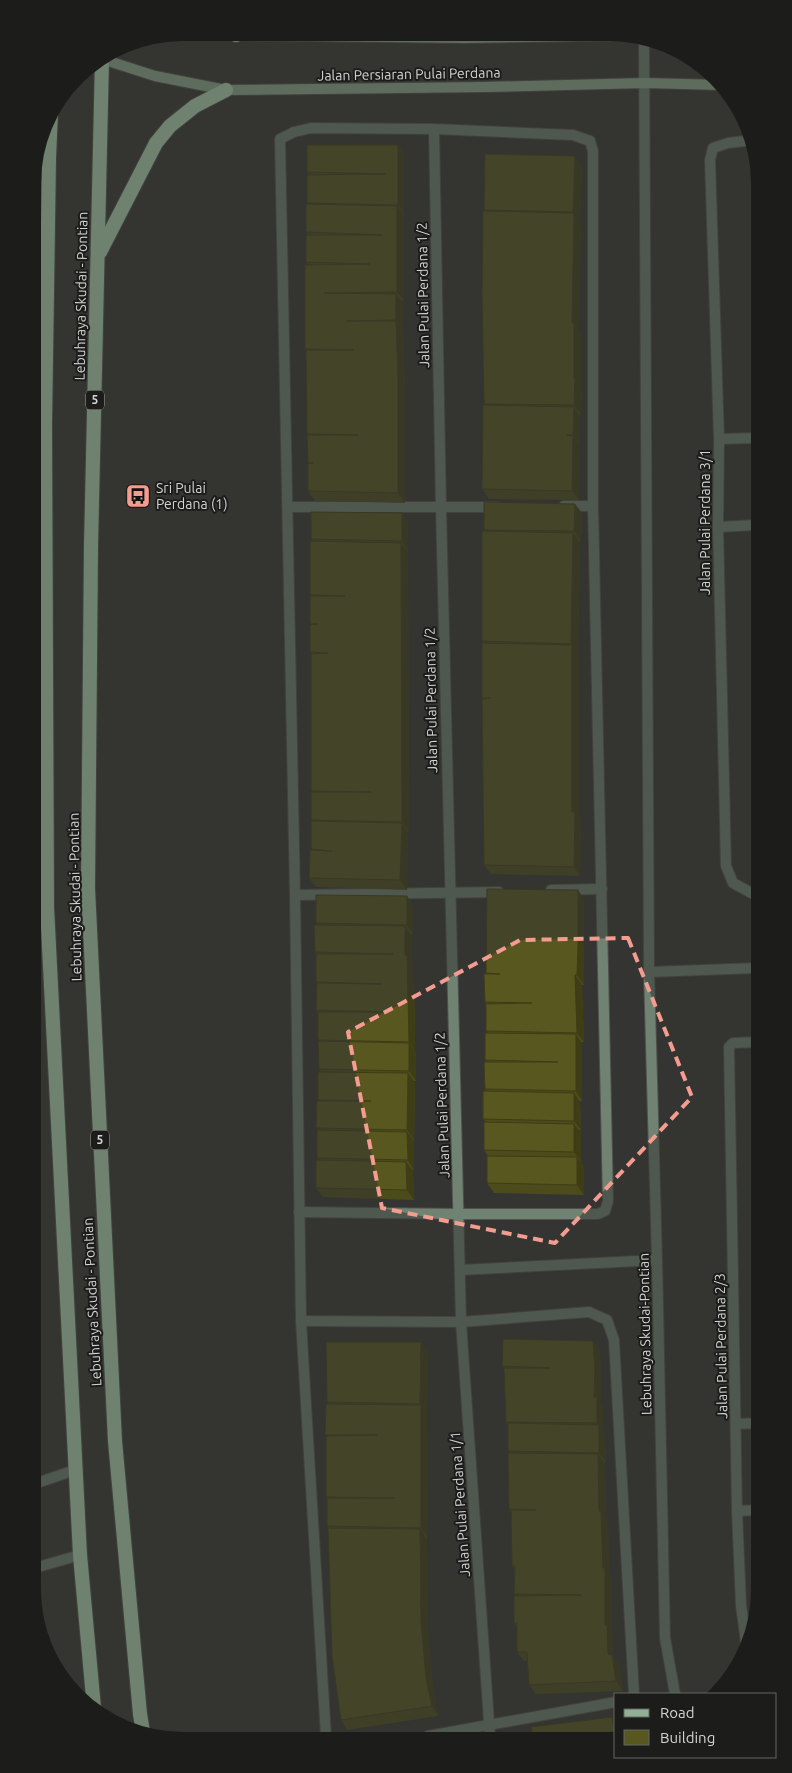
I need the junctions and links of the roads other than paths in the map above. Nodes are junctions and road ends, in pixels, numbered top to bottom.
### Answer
1 (644, 46) edge
2 (110, 61) edge
3 (102, 67) edge
4 (645, 83) junction
5 (711, 85) edge
6 (226, 90) junction
7 (434, 129) junction
8 (50, 135) edge
9 (744, 141) edge
10 (45, 148) edge
11 (49, 158) junction
12 (98, 255) junction
13 (751, 438) edge
14 (719, 439) junction
15 (554, 506) edge
16 (592, 506) junction
17 (288, 507) junction
18 (507, 507) edge
19 (440, 508) junction
20 (751, 525) edge
21 (718, 527) junction
22 (602, 889) junction
23 (545, 891) edge
24 (507, 892) edge
25 (750, 892) edge
26 (450, 893) junction
27 (295, 895) junction
28 (750, 968) edge
29 (649, 972) junction
30 (750, 1042) edge
31 (299, 1212) junction
32 (458, 1214) junction
33 (657, 1260) junction
34 (460, 1270) junction
35 (301, 1321) junction
36 (461, 1322) junction
37 (736, 1424) junction
38 (750, 1424) edge
39 (75, 1470) junction
40 (41, 1482) edge
41 (750, 1510) edge
42 (737, 1511) junction
43 (80, 1555) junction
44 (41, 1566) edge
45 (744, 1630) edge
46 (634, 1693) edge
47 (675, 1693) edge
48 (93, 1699) edge
49 (614, 1702) edge
50 (142, 1725) edge
51 (488, 1725) junction
52 (326, 1732) edge
53 (450, 1732) edge
54 (489, 1732) edge

1 - 4 street
2 - 6 main road, Jalan Persiaran Pulai Perdana
3 - 12 highway, Lebuhraya Skudai - Pontian / 5
4 - 5 main road, Jalan Persiaran Pulai Perdana
4 - 6 main road, Jalan Persiaran Pulai Perdana
4 - 29 street, Lebuhraya Skudai-Pontian
6 - 12 highway
7 - 16 street
7 - 17 street
7 - 19 street, Jalan Pulai Perdana 1/2
8 - 11 highway, Lebuhraya Skudai - Pontian
9 - 14 street, Jalan Pulai Perdana 3/1
10 - 11 highway
11 - 39 highway, Lebuhraya Skudai - Pontian
12 - 50 highway, Lebuhraya Skudai - Pontian / 5
13 - 14 street
14 - 21 street, Jalan Pulai Perdana 3/1
15 - 16 street
16 - 22 street
17 - 19 street
17 - 27 street
18 - 19 street
19 - 26 street, Jalan Pulai Perdana 1/2
20 - 21 street
21 - 25 street, Jalan Pulai Perdana 3/1
22 - 23 street
22 - 32 street
24 - 26 street
26 - 27 street
26 - 32 street, Jalan Pulai Perdana 1/2
27 - 31 street
28 - 29 street
29 - 33 street, Lebuhraya Skudai-Pontian
30 - 37 street, Jalan Pulai Perdana 2/3
31 - 32 street
31 - 35 street
32 - 34 street, Jalan Pulai Perdana 1/2
33 - 34 street
33 - 47 street, Lebuhraya Skudai-Pontian
34 - 36 street, Jalan Pulai Perdana 1/1
35 - 36 street
35 - 52 street
36 - 46 street
36 - 51 street, Jalan Pulai Perdana 1/1
37 - 38 street
37 - 42 street, Jalan Pulai Perdana 2/3
39 - 40 street
39 - 43 highway, Lebuhraya Skudai - Pontian
41 - 42 street
42 - 45 street, Jalan Pulai Perdana 2/3
43 - 44 street
43 - 48 highway, Lebuhraya Skudai - Pontian
49 - 51 street
51 - 53 street
51 - 54 street, Jalan Pulai Perdana 1/1

